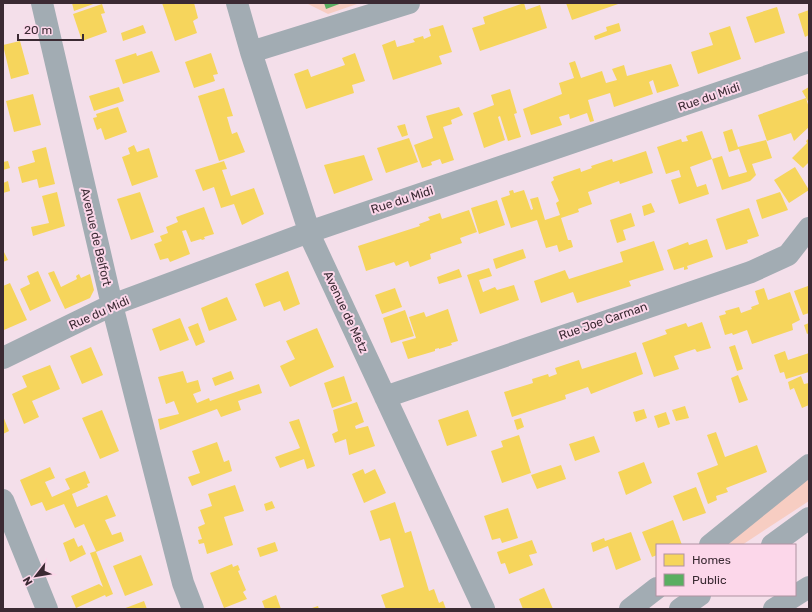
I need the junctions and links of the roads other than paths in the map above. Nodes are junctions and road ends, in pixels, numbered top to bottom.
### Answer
1 (42, 3) edge
2 (237, 3) edge
3 (409, 3) edge
4 (251, 52) junction
5 (809, 62) edge
6 (809, 228) edge
7 (309, 232) junction
8 (112, 306) junction
9 (3, 358) edge
10 (385, 396) junction
11 (809, 465) edge
12 (3, 500) edge
13 (809, 518) edge
14 (711, 544) edge
15 (773, 544) edge
16 (809, 587) edge
17 (656, 589) edge
18 (796, 595) edge
19 (699, 596) edge
20 (795, 596) edge
21 (47, 609) edge
22 (193, 609) edge
23 (484, 609) edge
24 (630, 609) edge
25 (680, 609) edge
26 (774, 609) edge

1 - 8 street, Avenue de Belfort
2 - 4 street, Avenue de Metz
3 - 4 street
4 - 7 street, Avenue de Metz
5 - 7 street, Rue du Midi
6 - 10 street, Rue Joe Carman
7 - 8 street, Rue du Midi
7 - 10 street, Avenue de Metz
8 - 9 street, Rue du Midi
8 - 22 street, Avenue de Belfort
10 - 23 street, Avenue de Metz
11 - 14 street
12 - 21 street
13 - 15 street
16 - 18 street
17 - 24 street
19 - 25 street
20 - 26 street

